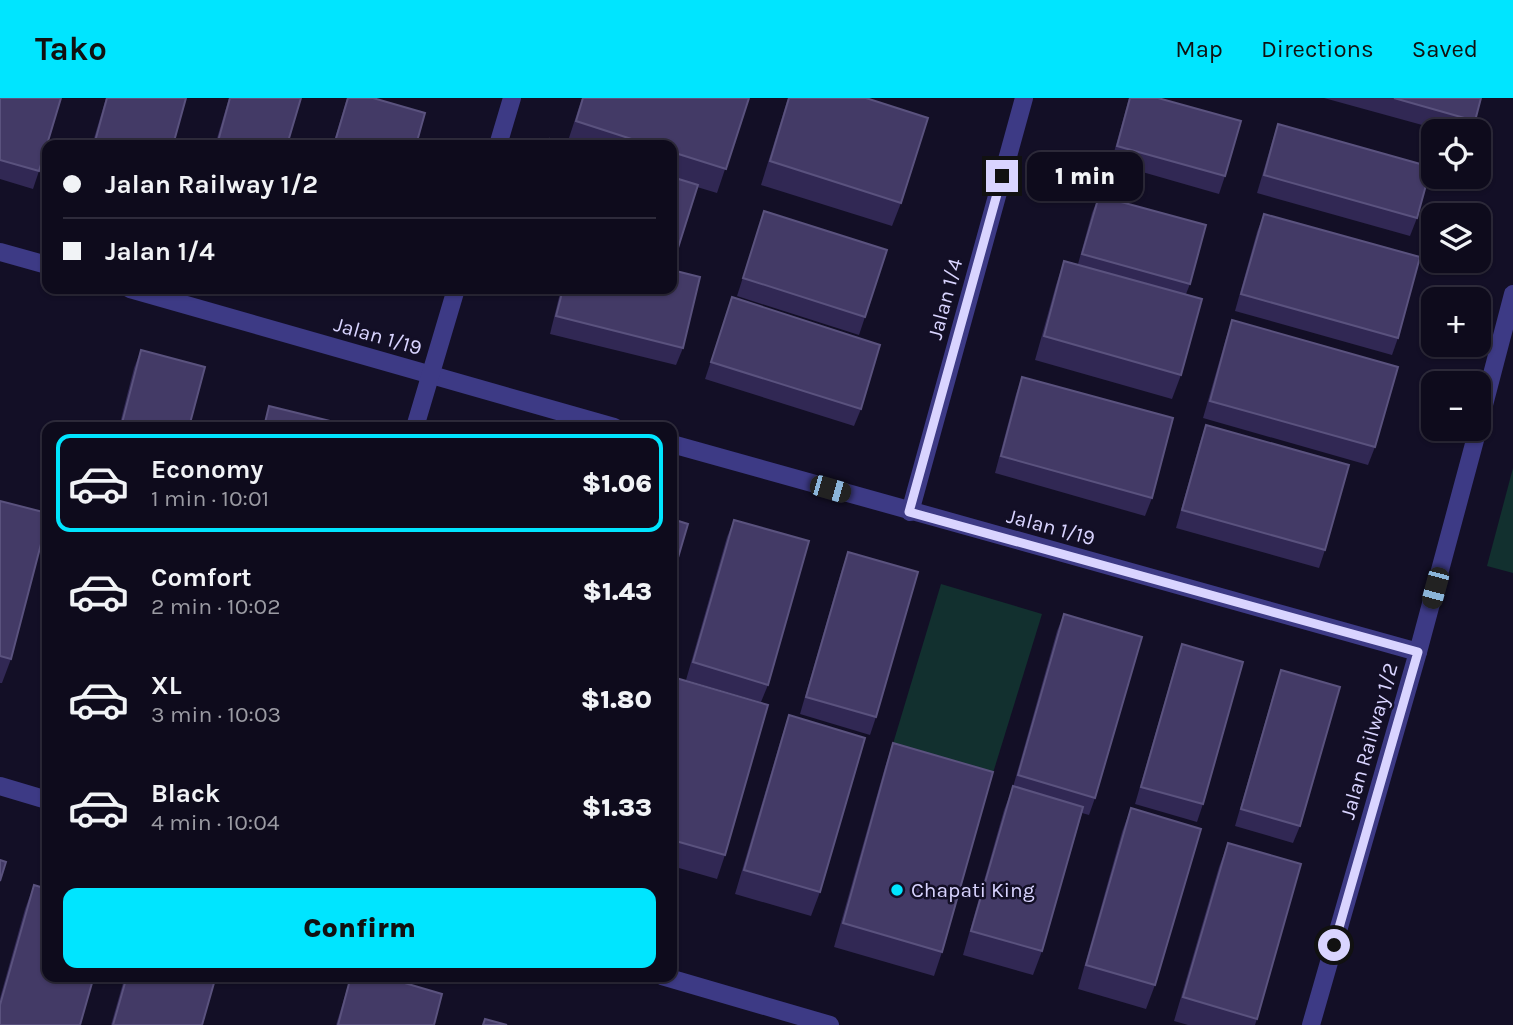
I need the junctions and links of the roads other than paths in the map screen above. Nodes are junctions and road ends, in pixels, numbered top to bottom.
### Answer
1 (512, 98) edge
2 (1024, 98) edge
3 (499, 140) edge
4 (0, 252) edge
5 (42, 264) edge
6 (148, 294) edge
7 (455, 294) edge
8 (1513, 295) edge
9 (431, 374) junction
10 (1491, 377) edge
11 (417, 422) edge
12 (597, 422) edge
13 (1474, 441) edge
14 (677, 445) edge
15 (909, 512) junction
16 (1418, 652) junction
17 (0, 786) edge
18 (42, 799) edge
19 (677, 980) edge
20 (830, 1025) edge
21 (1311, 1025) edge

1 - 3 street
2 - 15 street, Jalan 1/4
4 - 5 street
6 - 9 street, Jalan 1/19
7 - 9 street
8 - 10 street, Jalan Railway 1/2
9 - 11 street
9 - 12 street, Jalan 1/19
13 - 16 street, Jalan Railway 1/2
14 - 15 street, Jalan 1/19
15 - 16 street, Jalan 1/19
16 - 21 street, Jalan Railway 1/2
17 - 18 street
19 - 20 street

